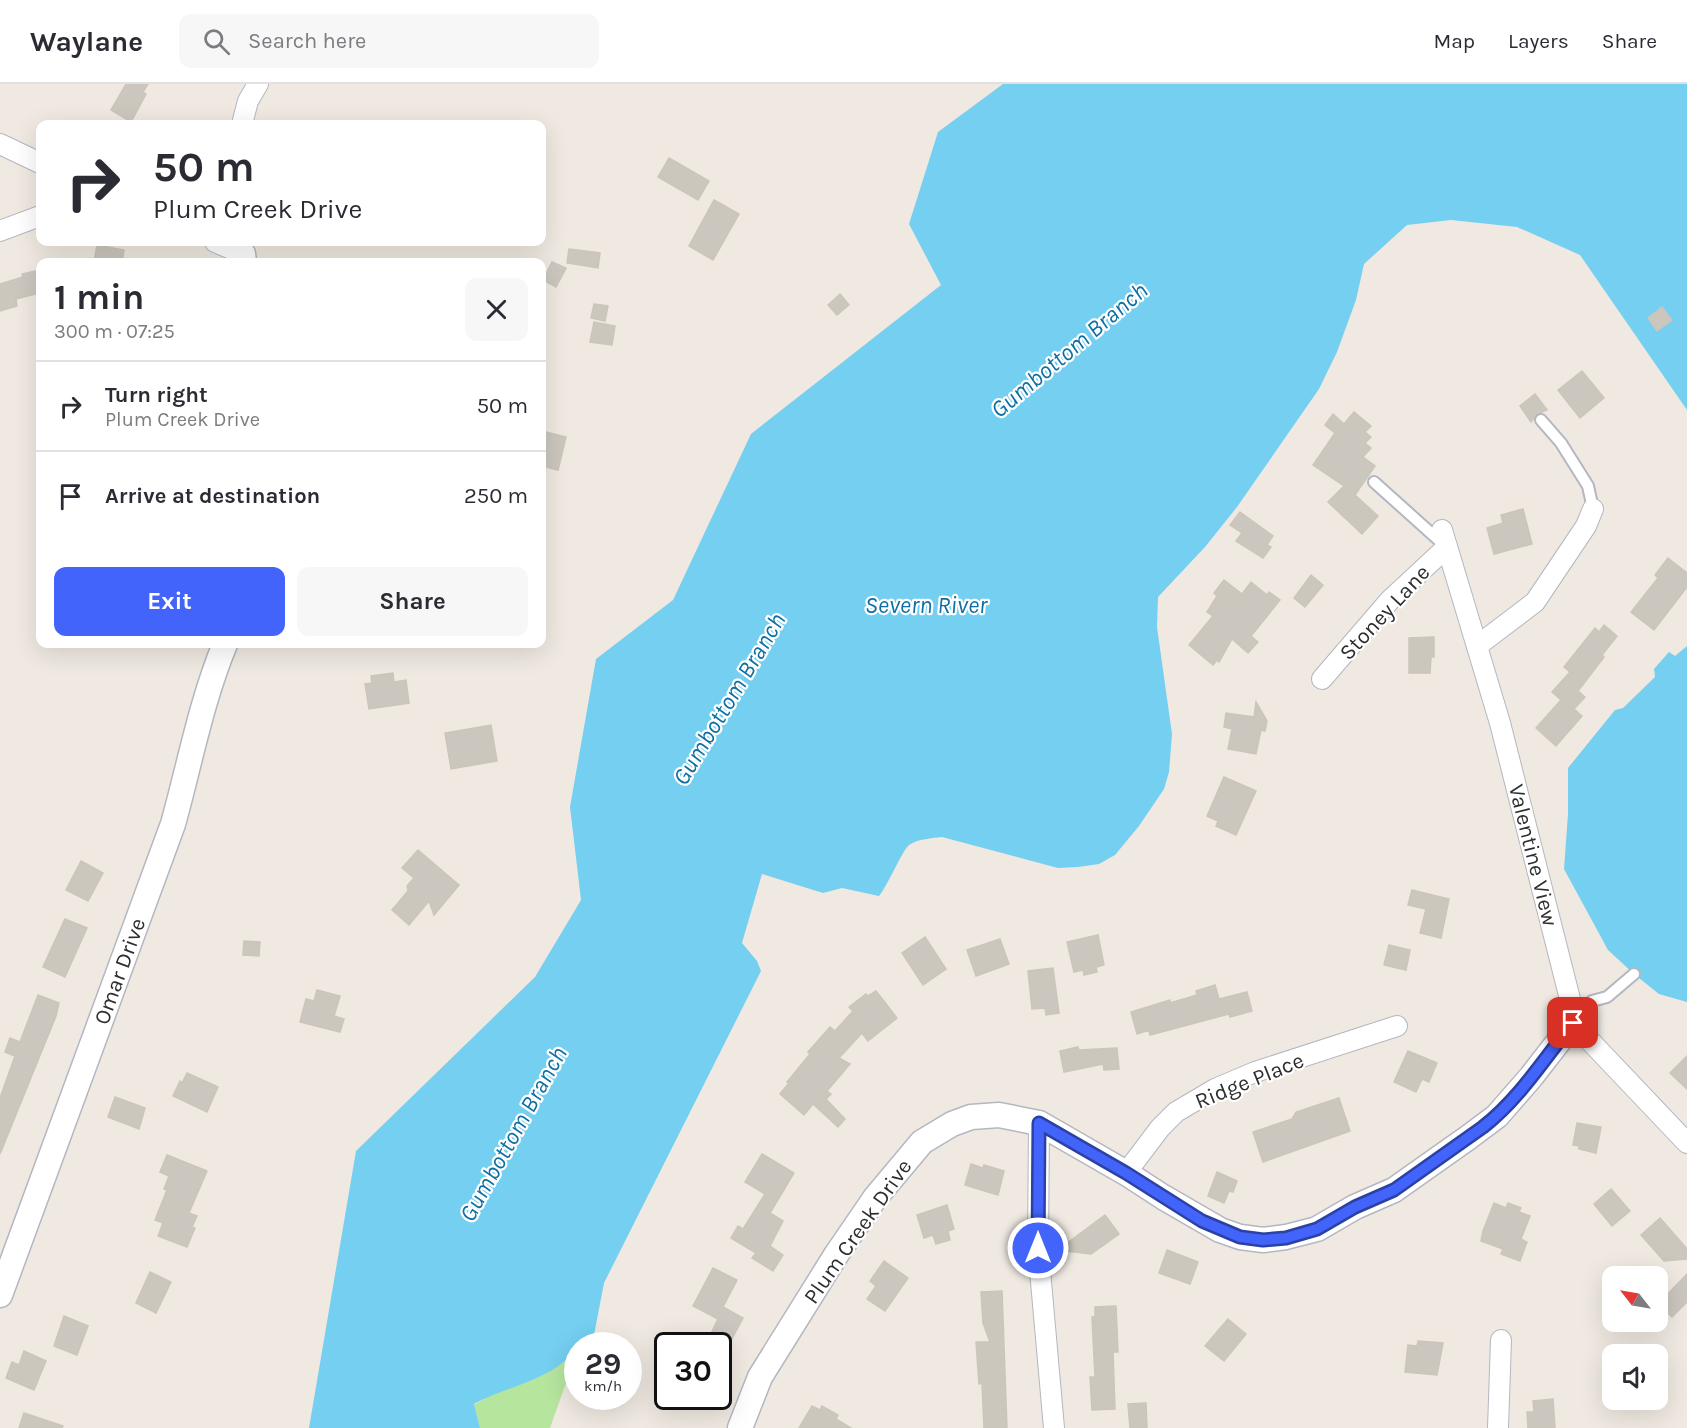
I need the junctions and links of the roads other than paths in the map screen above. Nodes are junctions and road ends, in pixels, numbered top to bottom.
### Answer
1 (258, 84) edge
2 (243, 120) edge
3 (0, 144) edge
4 (36, 161) edge
5 (36, 218) edge
6 (0, 231) edge
7 (226, 246) edge
8 (243, 252) edge
9 (1541, 420) dead end
10 (1374, 482) dead end
11 (1593, 509) joint
12 (1444, 538) junction
13 (1477, 646) junction
14 (223, 648) edge
15 (1322, 679) dead end
16 (1634, 974) dead end
17 (1573, 1023) junction
18 (1397, 1026) dead end
19 (1039, 1123) junction
20 (1687, 1143) edge
21 (1126, 1173) junction
22 (0, 1295) edge
23 (1501, 1340) dead end
24 (740, 1428) edge
25 (1054, 1428) edge
26 (1498, 1428) edge

1 - 2 street
3 - 4 street
5 - 6 street
7 - 8 street
9 - 11 lane
10 - 12 lane
11 - 13 street
12 - 13 street, Valentine View
12 - 15 street, Stoney Lane
13 - 17 street, Valentine View
14 - 22 street, Omar Drive
16 - 17 lane
17 - 20 street
17 - 21 street, Plum Creek Drive
18 - 21 street, Ridge Place
19 - 21 street, Plum Creek Drive
19 - 24 street, Plum Creek Drive
19 - 25 street
23 - 26 street

